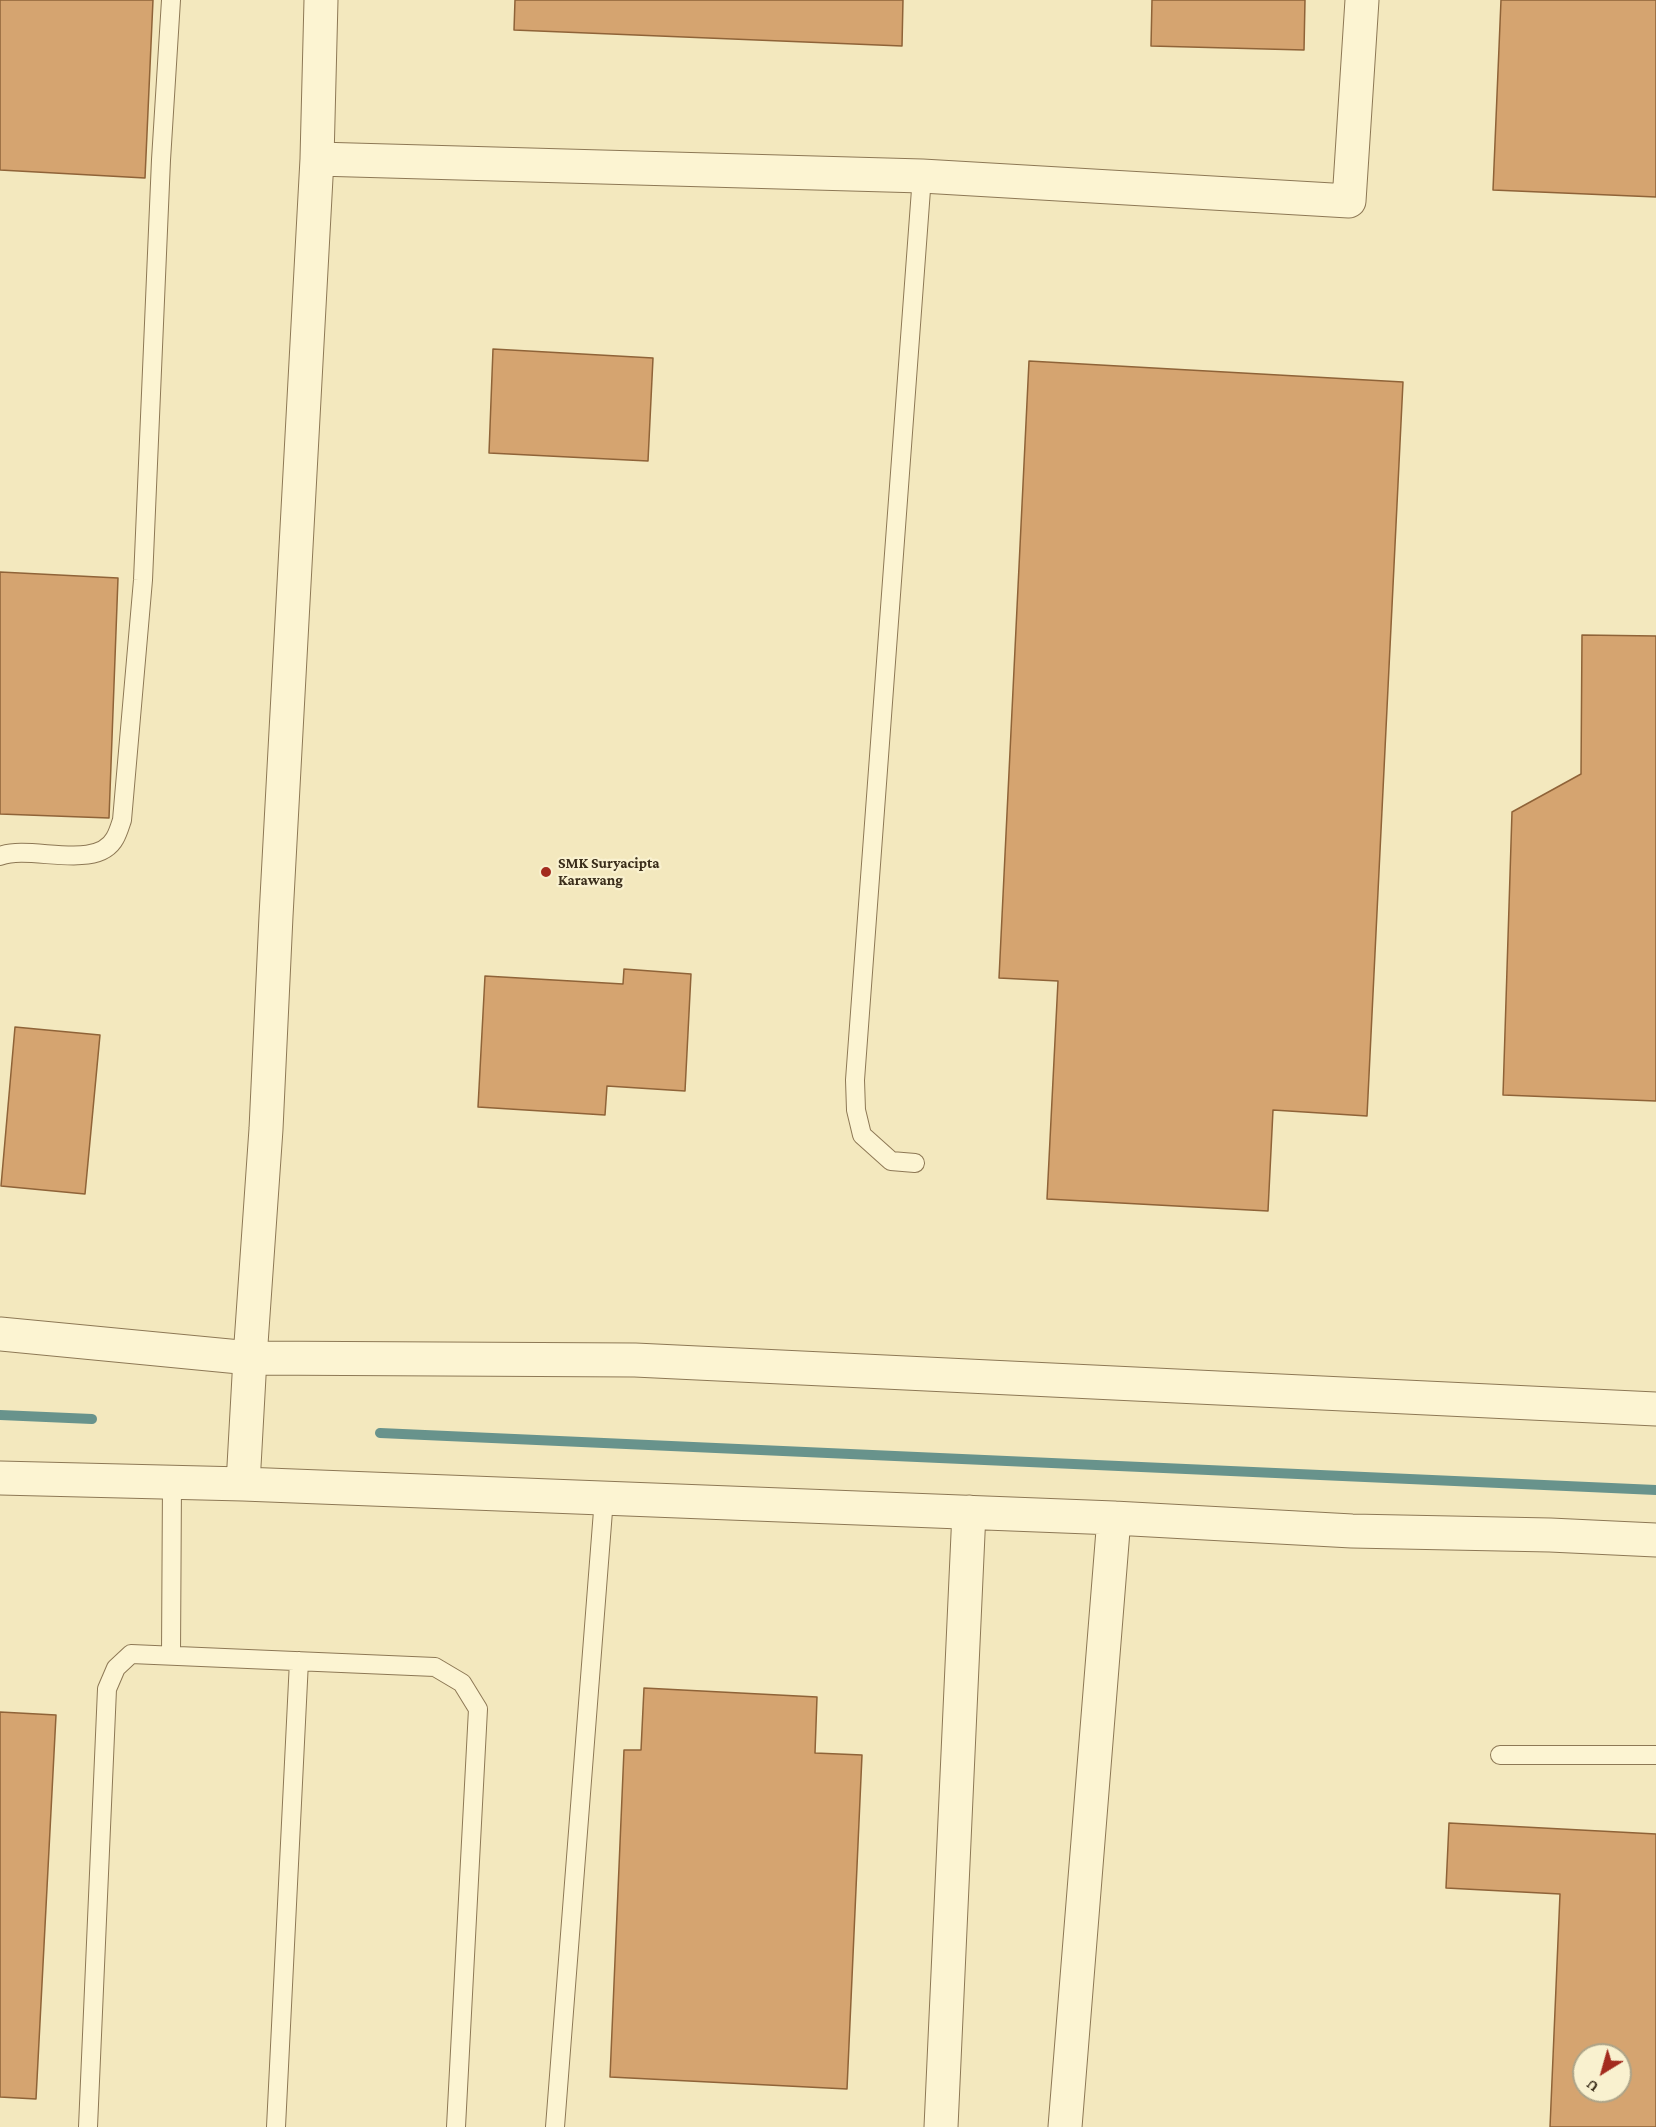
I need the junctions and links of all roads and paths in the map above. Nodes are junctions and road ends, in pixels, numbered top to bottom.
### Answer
1 (171, 0) edge
2 (321, 0) edge
3 (1362, 0) edge
4 (317, 159) junction
5 (922, 176) junction
6 (0, 856) edge
7 (915, 1163) dead end
8 (0, 1334) edge
9 (250, 1358) junction
10 (1656, 1409) edge
11 (0, 1478) edge
12 (172, 1482) junction
13 (243, 1484) junction
14 (604, 1498) junction
15 (969, 1512) junction
16 (1114, 1518) junction
17 (1656, 1540) edge
18 (171, 1654) junction
19 (299, 1661) junction
20 (1500, 1755) dead end
21 (1656, 1755) edge
22 (88, 2127) edge
23 (276, 2127) edge
24 (456, 2127) edge
25 (555, 2127) edge
26 (940, 2127) edge
27 (1065, 2127) edge

1 - 6 lane
2 - 4 street
3 - 5 street
4 - 5 street
4 - 9 street
5 - 7 lane
8 - 9 street
9 - 10 street
9 - 13 street
11 - 12 street
12 - 13 street
12 - 18 lane
13 - 14 street
14 - 15 street
14 - 25 lane
15 - 16 street
15 - 26 street
16 - 17 street
16 - 27 street
18 - 19 lane
18 - 22 lane
19 - 23 lane
19 - 24 lane
20 - 21 lane

